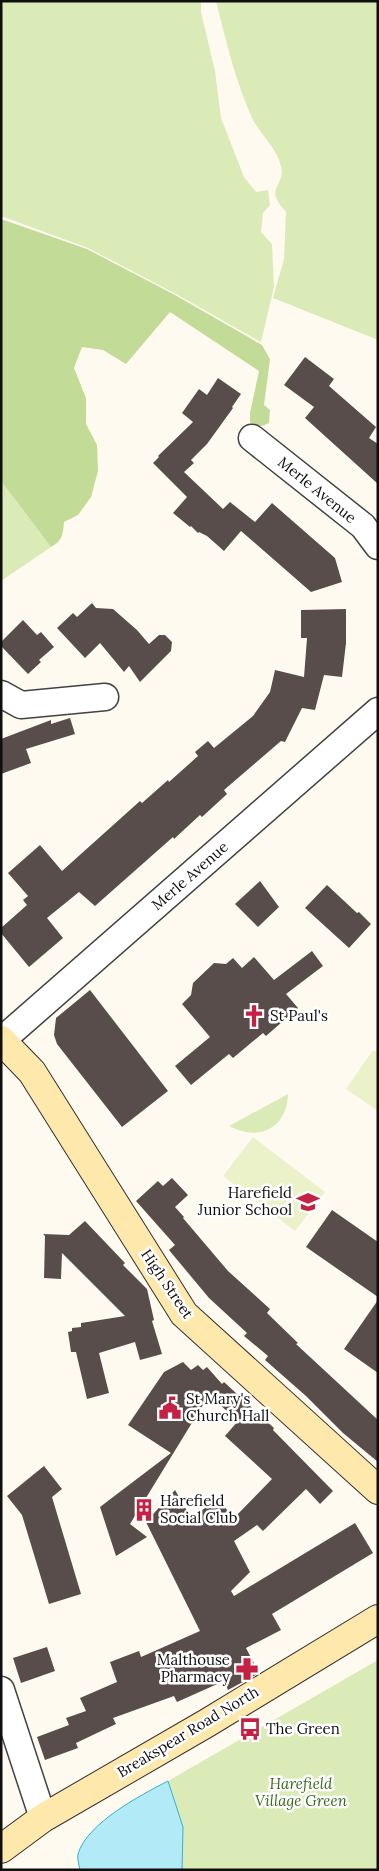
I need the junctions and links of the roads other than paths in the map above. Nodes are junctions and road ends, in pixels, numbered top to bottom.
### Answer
1 (252, 438) dead end
2 (378, 546) edge
3 (1, 694) edge
4 (104, 697) dead end
5 (378, 711) edge
6 (2, 1040) edge
7 (378, 1490) edge
8 (378, 1619) edge
9 (1, 1690) edge
10 (43, 1818) junction
11 (1, 1849) edge

1 - 2 street, Merle Avenue
3 - 4 street
5 - 6 street, Merle Avenue
6 - 7 street, High Street
8 - 10 street, Breakspear Road North
9 - 10 street
10 - 11 street, Breakspear Road North

